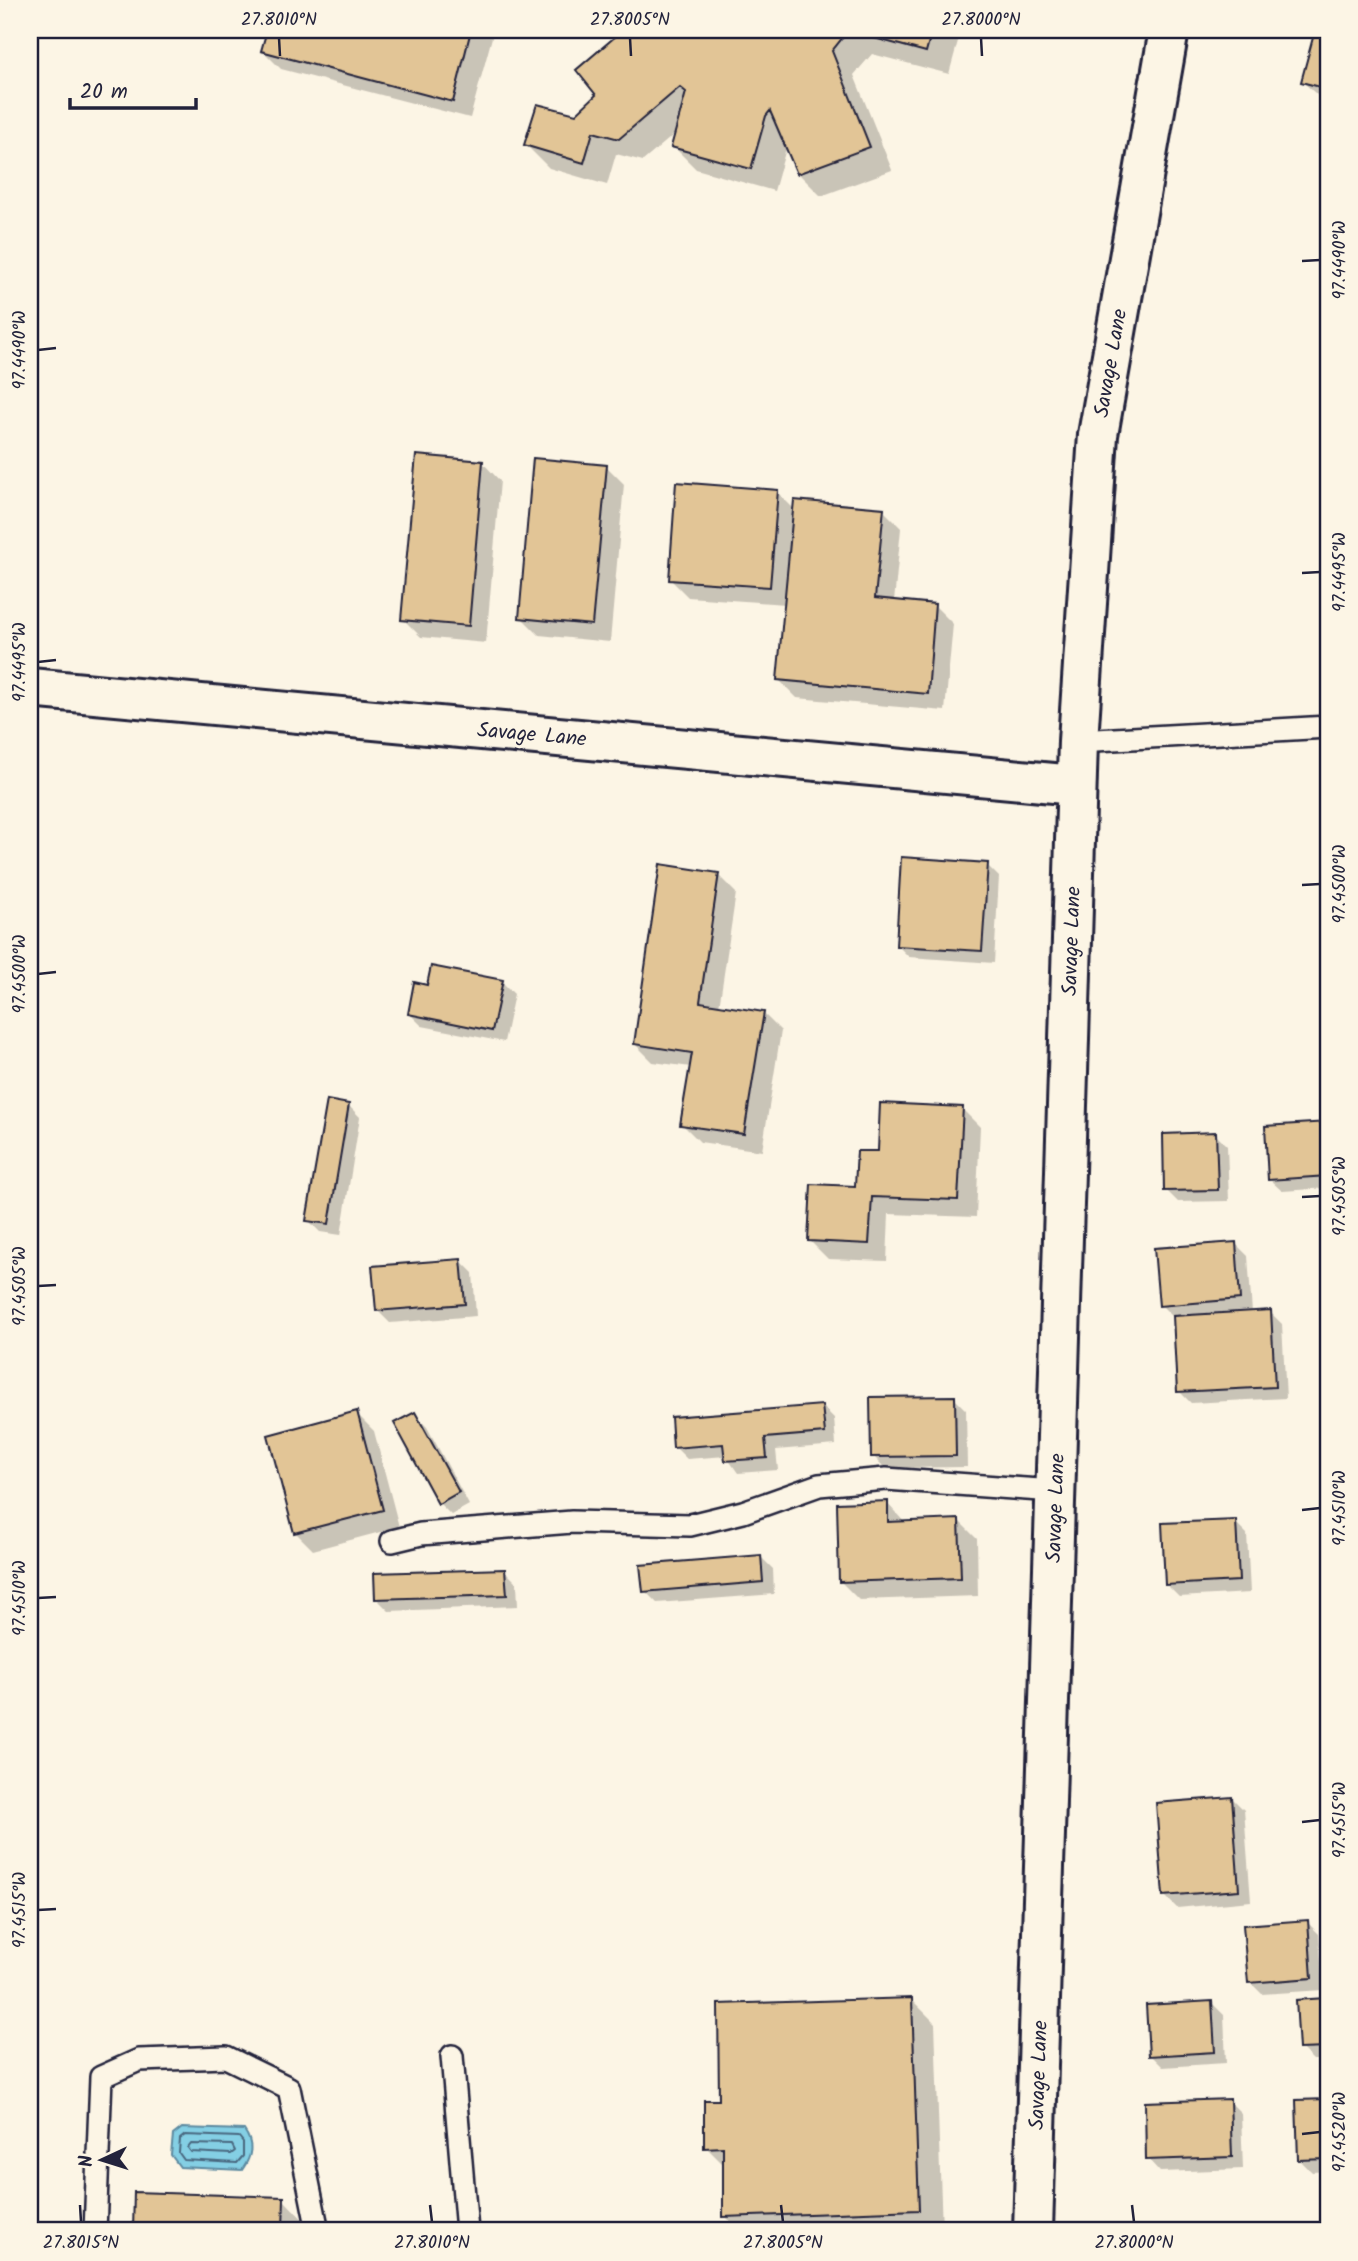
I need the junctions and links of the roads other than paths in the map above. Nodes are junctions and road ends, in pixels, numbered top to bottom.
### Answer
1 (1169, 30) edge
2 (30, 688) edge
3 (1328, 727) edge
4 (1078, 741) junction
5 (1075, 785) junction
6 (1055, 1491) junction
7 (393, 1541) dead end
8 (452, 2056) dead end
9 (95, 2231) edge
10 (318, 2231) edge
11 (467, 2231) edge
12 (1033, 2231) edge

1 - 4 street, Savage Lane
2 - 5 street, Savage Lane
3 - 4 lane
4 - 5 street, Savage Lane
5 - 6 street, Savage Lane
6 - 7 lane
6 - 12 street, Savage Lane
8 - 11 lane
9 - 10 lane

